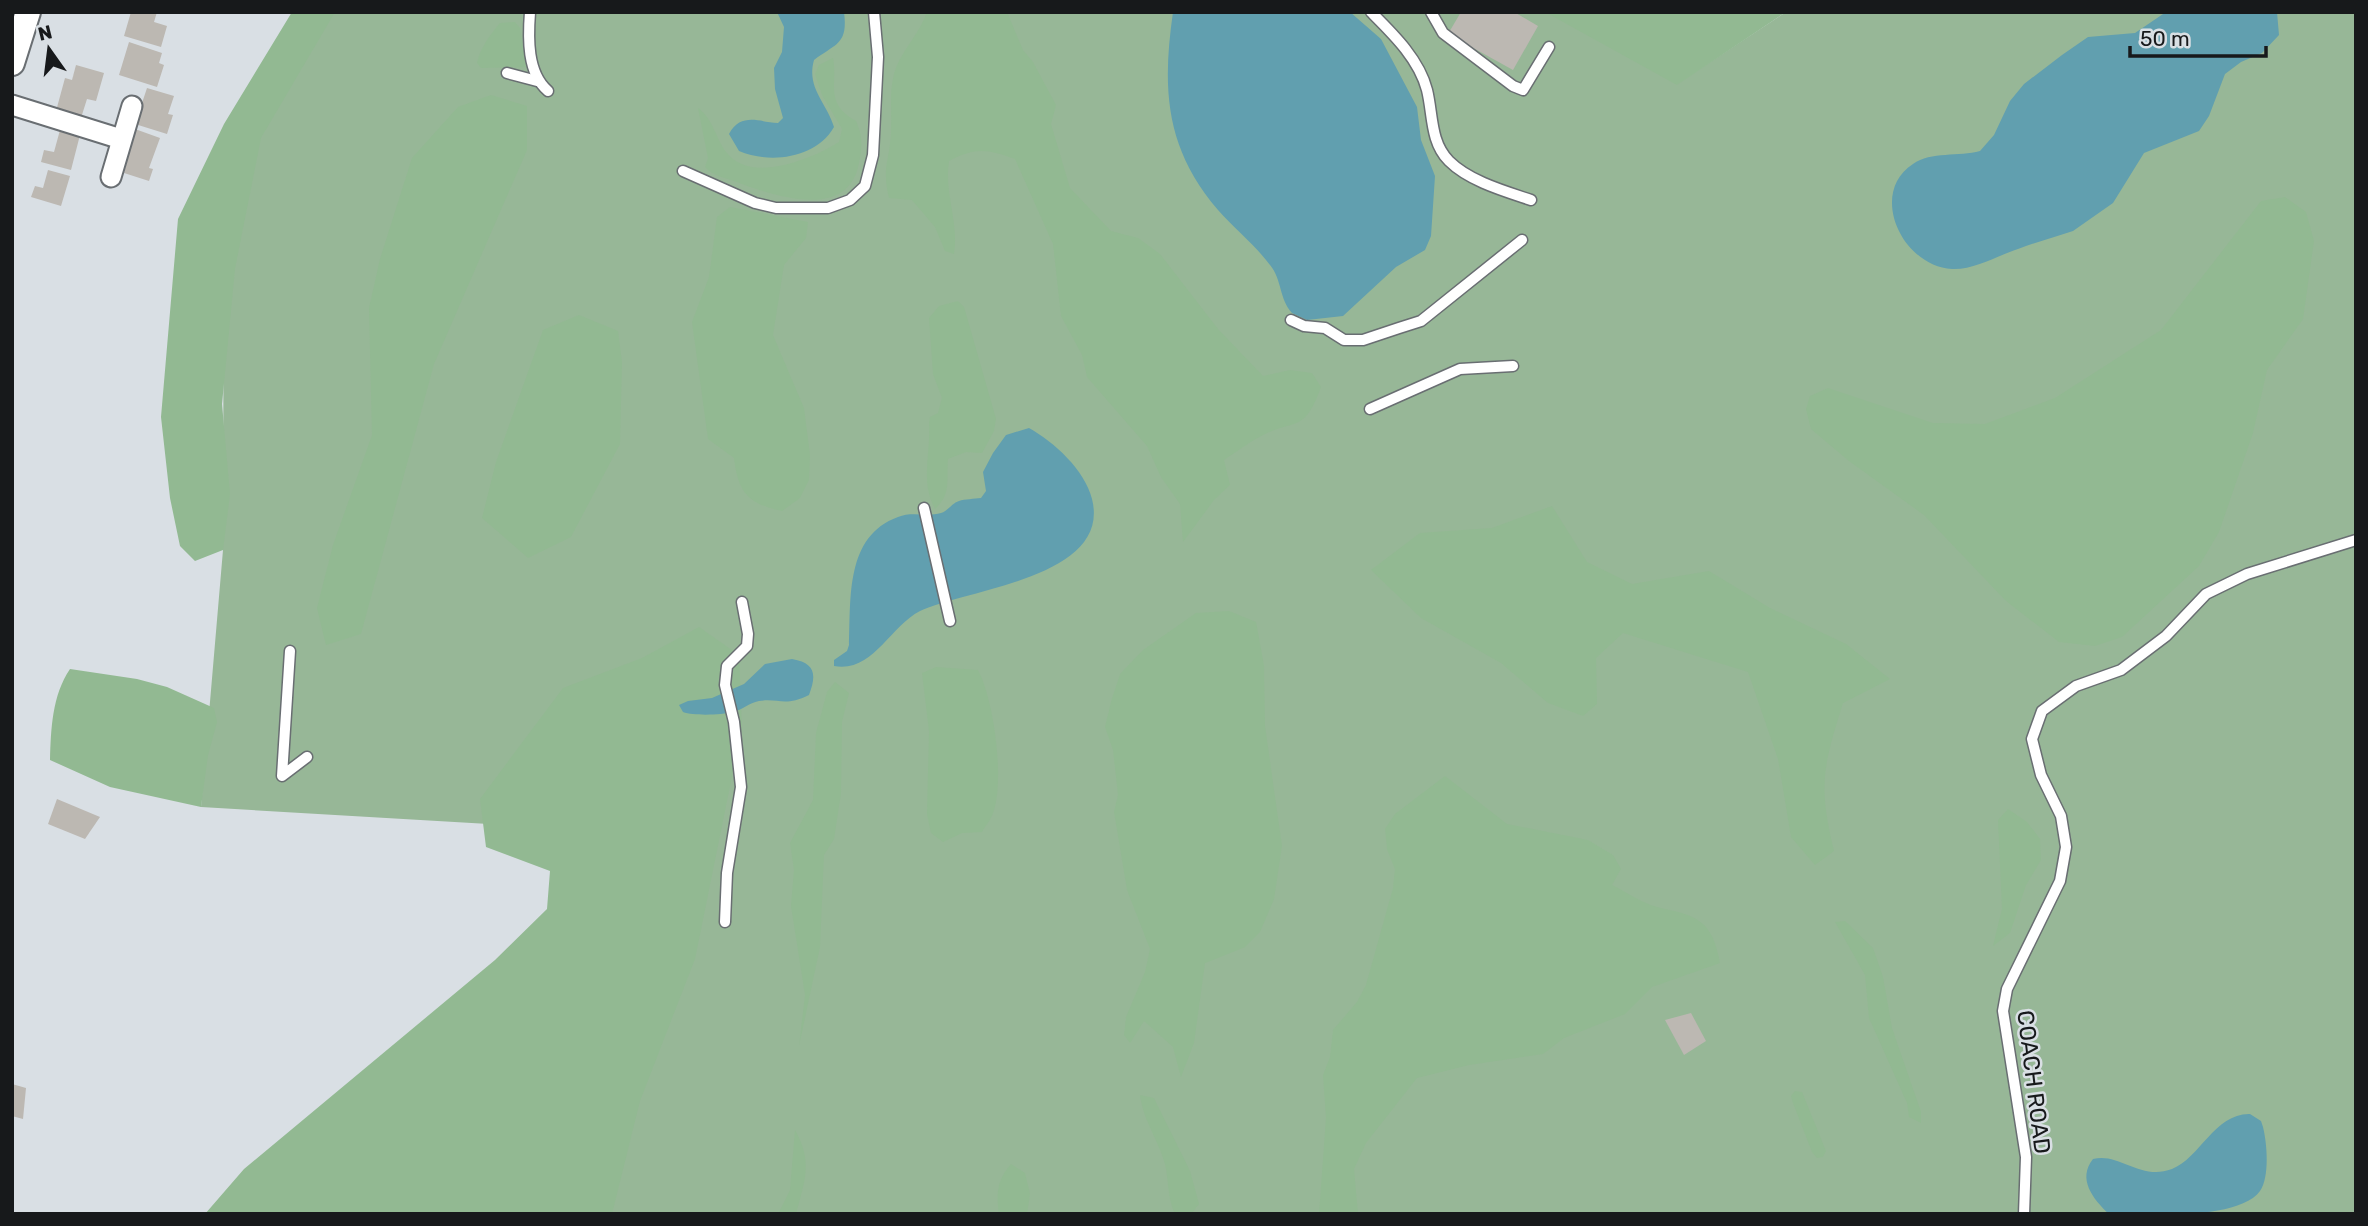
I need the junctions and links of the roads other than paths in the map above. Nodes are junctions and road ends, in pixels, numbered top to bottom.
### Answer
1 (28, 12) edge
2 (530, 12) edge
3 (874, 12) edge
4 (1371, 12) edge
5 (1431, 12) edge
6 (1549, 47) dead end
7 (12, 63) edge
8 (507, 73) dead end
9 (537, 81) junction
10 (548, 91) dead end
11 (12, 105) edge
12 (132, 106) dead end
13 (121, 139) junction
14 (683, 171) dead end
15 (111, 177) dead end
16 (1531, 200) dead end
17 (1522, 240) dead end
18 (1291, 320) dead end
19 (1513, 366) dead end
20 (1370, 409) dead end
21 (924, 508) dead end
22 (2356, 540) edge
23 (742, 602) dead end
24 (950, 621) dead end
25 (290, 651) dead end
26 (306, 757) dead end
27 (725, 922) dead end
28 (2024, 1214) edge

1 - 7 street
2 - 9 lane
3 - 14 lane
4 - 16 lane
5 - 6 lane
8 - 9 lane
9 - 10 lane
11 - 13 street
12 - 13 street
13 - 15 street
17 - 18 lane
19 - 20 lane
21 - 24 lane
22 - 28 lane, COACH ROAD
23 - 27 lane
25 - 26 lane

